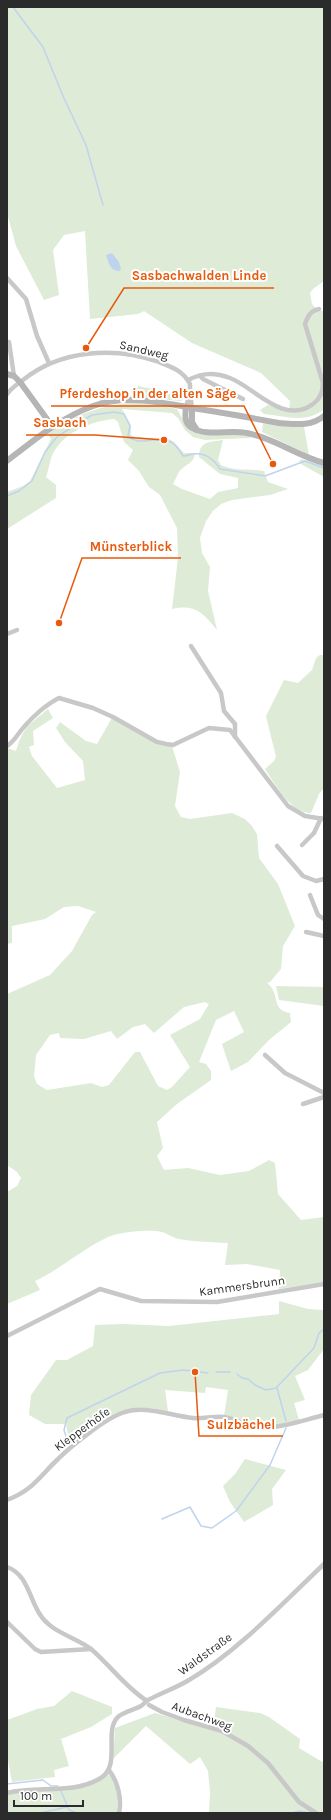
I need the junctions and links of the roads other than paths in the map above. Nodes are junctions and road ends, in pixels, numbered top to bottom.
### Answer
1 (7, 278) edge
2 (319, 309) dead end
3 (10, 342) dead end
4 (49, 363) junction
5 (7, 374) edge
6 (14, 376) junction
7 (200, 376) junction
8 (188, 380) junction
9 (20, 382) junction
10 (7, 394) edge
11 (243, 399) dead end
12 (189, 407) junction
13 (324, 416) edge
14 (52, 426) junction
15 (7, 462) edge
16 (324, 463) edge
17 (17, 630) dead end
18 (7, 634) edge
19 (191, 646) dead end
20 (235, 737) junction
21 (7, 746) edge
22 (322, 818) edge
23 (302, 845) dead end
24 (277, 846) dead end
25 (324, 879) edge
26 (310, 895) dead end
27 (324, 919) edge
28 (306, 932) dead end
29 (324, 936) edge
30 (265, 1055) dead end
31 (324, 1093) edge
32 (324, 1097) edge
33 (304, 1104) dead end
34 (324, 1284) edge
35 (7, 1336) edge
36 (324, 1415) edge
37 (7, 1500) edge
38 (324, 1564) edge
39 (7, 1567) edge
40 (7, 1622) edge
41 (91, 1649) junction
42 (148, 1703) junction
43 (109, 1770) junction
44 (7, 1792) edge
45 (119, 1813) edge
46 (316, 1813) edge

1 - 4 street
2 - 7 street
3 - 6 street
4 - 8 street, Sandweg
4 - 9 street, Sandweg
5 - 6 main road
6 - 9 main road
7 - 8 street
7 - 11 street
8 - 12 street
9 - 10 street, Sandweg
9 - 14 main road
12 - 13 main road
12 - 14 main road
12 - 16 main road
14 - 15 main road
17 - 18 street
19 - 20 street
20 - 21 street
20 - 22 street
22 - 23 street
24 - 25 street
26 - 27 street
28 - 29 street
30 - 31 street
32 - 33 street
34 - 35 street, Kammersbrunn
36 - 37 street, Klepperhöfe
38 - 42 street, Waldstraße
39 - 41 street
40 - 41 street
41 - 42 street
42 - 43 street, Waldstraße
42 - 46 street, Aubachweg
43 - 44 street
43 - 45 street

